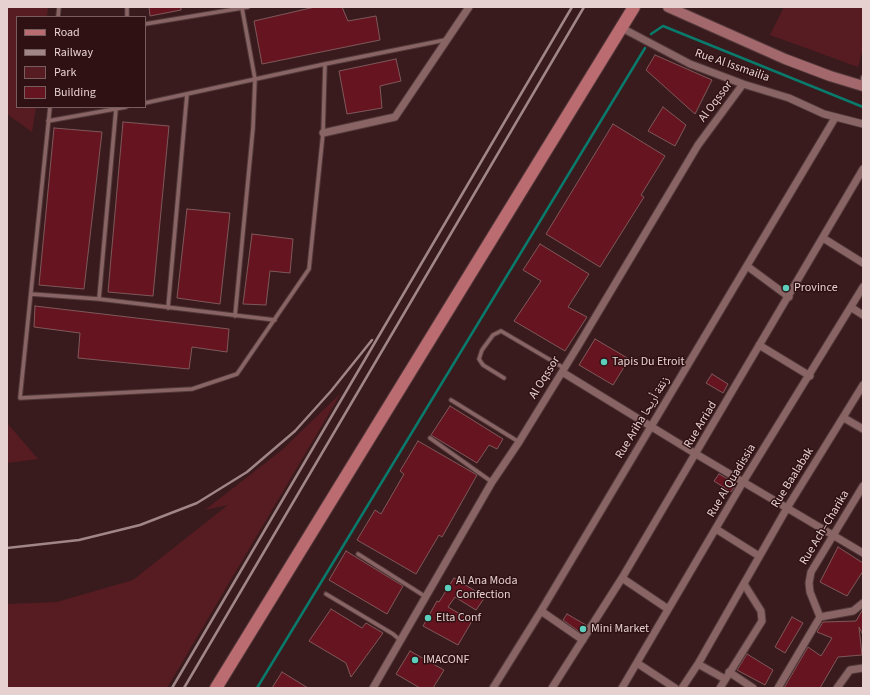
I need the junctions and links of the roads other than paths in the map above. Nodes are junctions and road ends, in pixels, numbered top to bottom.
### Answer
1 (248, 7) edge
2 (469, 7) edge
3 (634, 7) edge
4 (668, 7) edge
5 (242, 8) junction
6 (146, 24) edge
7 (620, 27) junction
8 (448, 40) junction
9 (325, 64) junction
10 (255, 79) junction
11 (862, 83) edge
12 (743, 84) junction
13 (187, 94) junction
14 (146, 103) edge
15 (50, 108) edge
16 (121, 108) edge
17 (116, 109) junction
18 (835, 118) junction
19 (48, 121) junction
20 (863, 124) edge
21 (323, 133) junction
22 (863, 169) edge
23 (823, 238) junction
24 (863, 263) edge
25 (747, 266) junction
26 (863, 287) edge
27 (31, 294) junction
28 (789, 297) junction
29 (99, 299) junction
30 (168, 308) junction
31 (852, 308) junction
32 (235, 316) junction
33 (863, 316) edge
34 (275, 320) junction
35 (759, 345) junction
36 (563, 370) junction
37 (810, 376) junction
38 (504, 378) dead end
39 (863, 385) edge
40 (451, 400) dead end
41 (844, 418) junction
42 (651, 427) junction
43 (863, 429) edge
44 (430, 438) dead end
45 (519, 442) junction
46 (696, 454) junction
47 (492, 482) junction
48 (744, 482) junction
49 (863, 486) edge
50 (787, 508) junction
51 (716, 529) junction
52 (835, 535) junction
53 (863, 553) edge
54 (358, 554) dead end
55 (759, 556) junction
56 (622, 578) junction
57 (744, 584) junction
58 (326, 594) dead end
59 (426, 597) junction
60 (863, 603) edge
61 (668, 609) junction
62 (541, 611) junction
63 (820, 617) junction
64 (583, 640) junction
65 (401, 641) junction
66 (637, 663) junction
67 (698, 664) junction
68 (863, 668) edge
69 (727, 676) junction
70 (216, 688) edge
71 (373, 688) edge
72 (493, 688) edge
73 (552, 688) edge
74 (622, 688) edge
75 (674, 688) edge
76 (682, 688) edge
77 (720, 688) edge
78 (753, 688) edge
79 (778, 688) edge
80 (837, 688) edge

1 - 5 lane
2 - 8 street
3 - 7 main road
4 - 11 street
5 - 6 lane
5 - 10 lane
7 - 12 street, Rue Al Issmailia
7 - 70 main road
8 - 9 lane
8 - 21 street
9 - 10 lane
9 - 21 lane
10 - 13 lane
10 - 32 lane
12 - 18 street, Rue Al Issmailia
12 - 36 street, Al Oqssor
13 - 14 lane
13 - 30 lane
15 - 19 lane
16 - 17 lane
17 - 19 lane
17 - 29 lane
18 - 20 street, Rue Al Issmailia
18 - 25 street, Rue Ariha زنقة أريحا
19 - 27 lane
21 - 34 lane
22 - 23 street, Rue Arriad
23 - 24 street
23 - 28 street, Rue Arriad
25 - 28 street
25 - 42 street, Rue Ariha زنقة أريحا
26 - 31 street, Rue Al Quadissia
27 - 29 lane
27 - 34 lane
28 - 35 street, Rue Arriad
29 - 30 lane
30 - 32 lane
31 - 33 street
31 - 37 street, Rue Al Quadissia
32 - 34 lane
35 - 37 street
35 - 46 street, Rue Arriad
36 - 38 lane
36 - 42 street
36 - 45 street, Al Oqssor
37 - 48 street, Rue Al Quadissia
39 - 41 street, Rue Baalabak
40 - 45 lane
41 - 43 street
41 - 50 street, Rue Baalabak
42 - 46 street
42 - 62 street, Rue Ariha زنقة أريحا
44 - 47 lane
45 - 47 street, Al Oqssor
46 - 48 street
46 - 56 street, Rue Arriad
47 - 59 street, Al Oqssor
48 - 50 street
48 - 51 street, Rue Al Quadissia
49 - 52 street, Rue Ach–Charika
50 - 52 street
50 - 55 street, Rue Baalabak
51 - 55 street
51 - 61 street, Rue Al Quadissia
52 - 53 street
52 - 63 street, Rue Ach–Charika
54 - 59 lane
55 - 57 street, Rue Baalabak
56 - 61 street
56 - 64 street, Rue Arriad
57 - 67 street, Rue Baalabak
57 - 69 street
58 - 65 lane
59 - 65 street, Al Oqssor
60 - 63 street
61 - 66 street, Rue Al Quadissia
62 - 64 street
62 - 72 street, Rue Ariha زنقة أريحا
63 - 79 street
64 - 73 street, Rue Arriad
65 - 71 street, Al Oqssor
66 - 74 street, Rue Al Quadissia
66 - 75 street
67 - 69 street
67 - 76 street, Rue Baalabak
68 - 80 street
69 - 77 street
69 - 78 street

